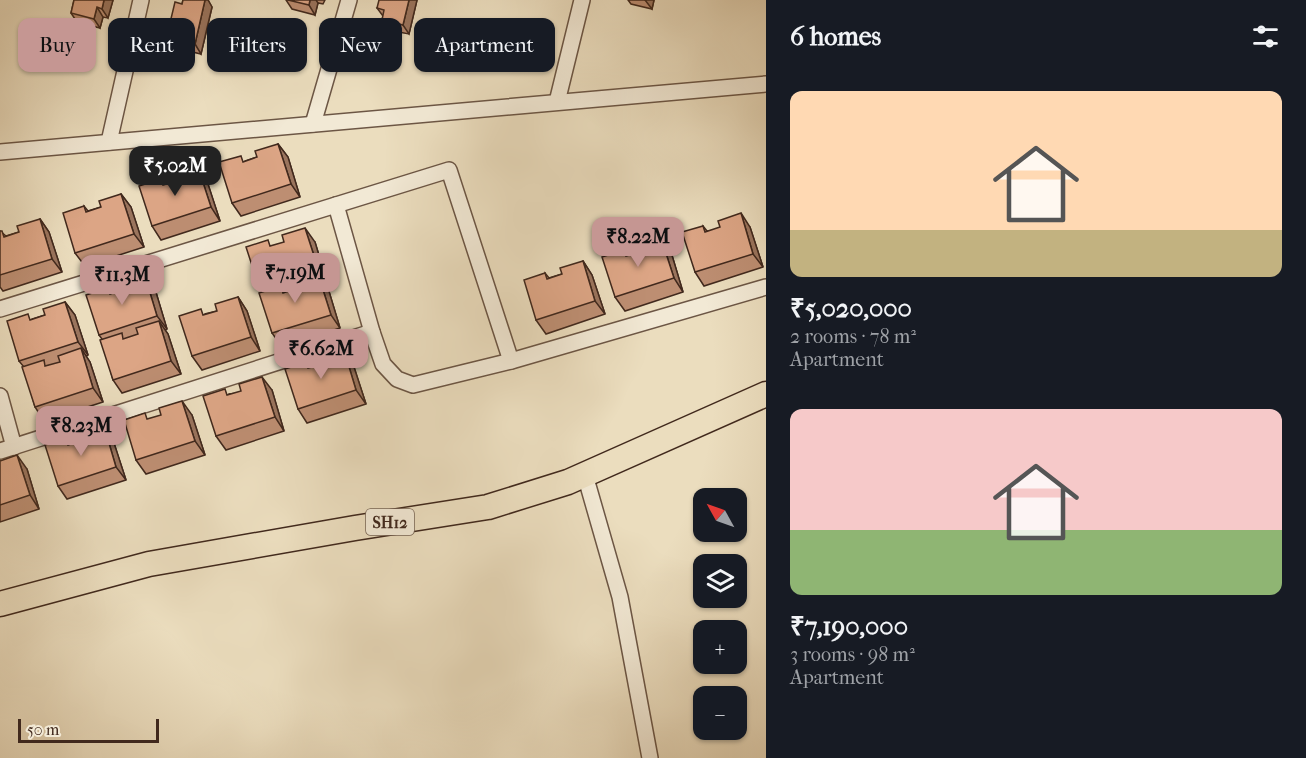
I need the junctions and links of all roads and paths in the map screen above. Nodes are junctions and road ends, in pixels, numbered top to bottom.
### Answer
1 (141, 0) edge
2 (349, 0) edge
3 (582, 0) edge
4 (766, 84) edge
5 (557, 102) junction
6 (314, 124) junction
7 (109, 142) junction
8 (0, 152) edge
9 (336, 205) junction
10 (766, 287) edge
11 (0, 309) edge
12 (372, 332) junction
13 (511, 361) junction
14 (766, 394) edge
15 (0, 396) edge
16 (7, 449) edge
17 (585, 475) junction
18 (0, 604) edge
19 (650, 758) edge

1 - 7 street
2 - 6 street
3 - 5 street
4 - 5 street
5 - 6 street
6 - 7 street
7 - 8 street
9 - 11 street
9 - 12 street
9 - 13 street
10 - 13 street
12 - 13 street
12 - 16 street
14 - 17 main road, SH12
15 - 16 street
17 - 18 main road, SH12
17 - 19 street

